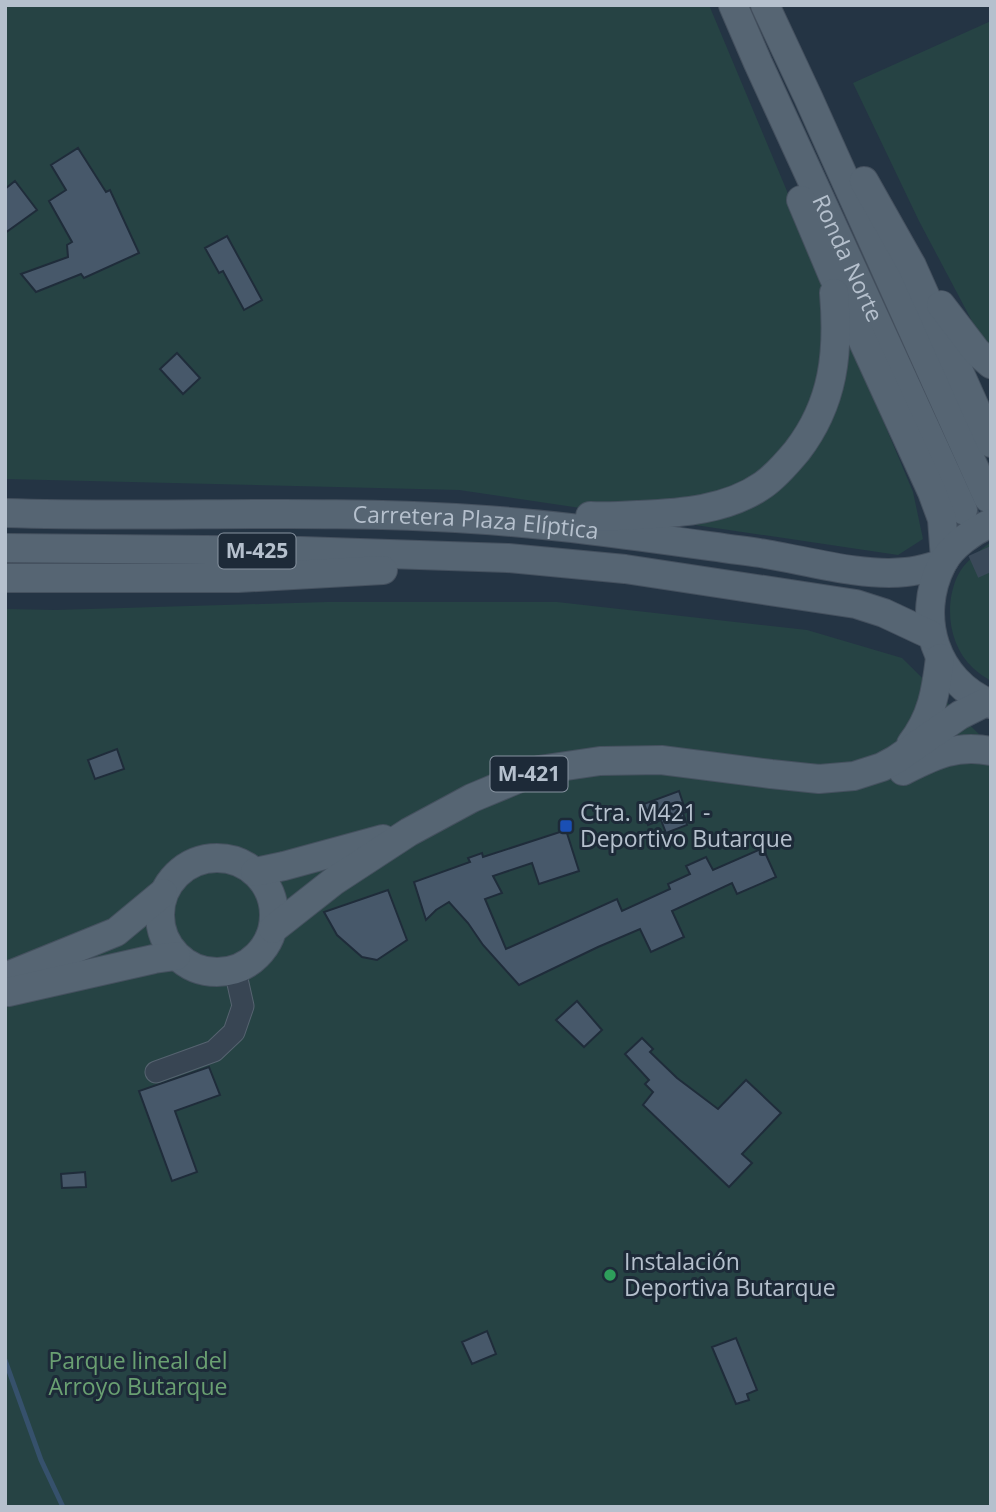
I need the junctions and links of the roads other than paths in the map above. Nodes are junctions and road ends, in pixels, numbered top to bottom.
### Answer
1 (733, 5) edge
2 (765, 5) edge
3 (758, 63) junction
4 (808, 97) junction
5 (912, 267) junction
6 (833, 276) junction
7 (991, 364) edge
8 (991, 443) edge
9 (981, 510) edge
10 (5, 513) edge
11 (472, 519) junction
12 (5, 548) edge
13 (508, 558) junction
14 (944, 561) junction
15 (5, 578) edge
16 (936, 647) junction
17 (988, 703) edge
18 (917, 740) junction
19 (991, 751) edge
20 (839, 778) junction
21 (409, 832) junction
22 (255, 872) junction
23 (163, 893) junction
24 (272, 929) junction
25 (176, 956) junction
26 (235, 970) junction
27 (5, 977) edge
28 (5, 993) edge
29 (156, 1072) dead end

1 - 3 main road, Ronda Norte
2 - 4 main road, Ronda Norte
3 - 6 main road
3 - 9 main road, Ronda Norte
4 - 5 main road
4 - 9 main road, Ronda Norte
5 - 7 main road
5 - 8 main road
6 - 11 main road
6 - 14 main road
9 - 14 main road
10 - 11 main road, Carretera Plaza Elíptica / M-425
11 - 14 main road, Carretera Plaza Elíptica / M-425
12 - 13 main road, Carretera Plaza Elíptica / M-425
13 - 15 main road
13 - 16 main road, Carretera Plaza Elíptica / M-425
14 - 16 main road
16 - 17 main road, M-421
16 - 18 main road
17 - 18 main road, M-421
18 - 20 main road, M-421
19 - 20 main road
20 - 21 main road, M-421
21 - 22 main road, M-421
21 - 24 main road, M-421
22 - 23 main road
22 - 24 main road
23 - 25 main road
23 - 27 main road
24 - 26 main road, M-421
25 - 26 main road
25 - 28 main road
26 - 29 street

